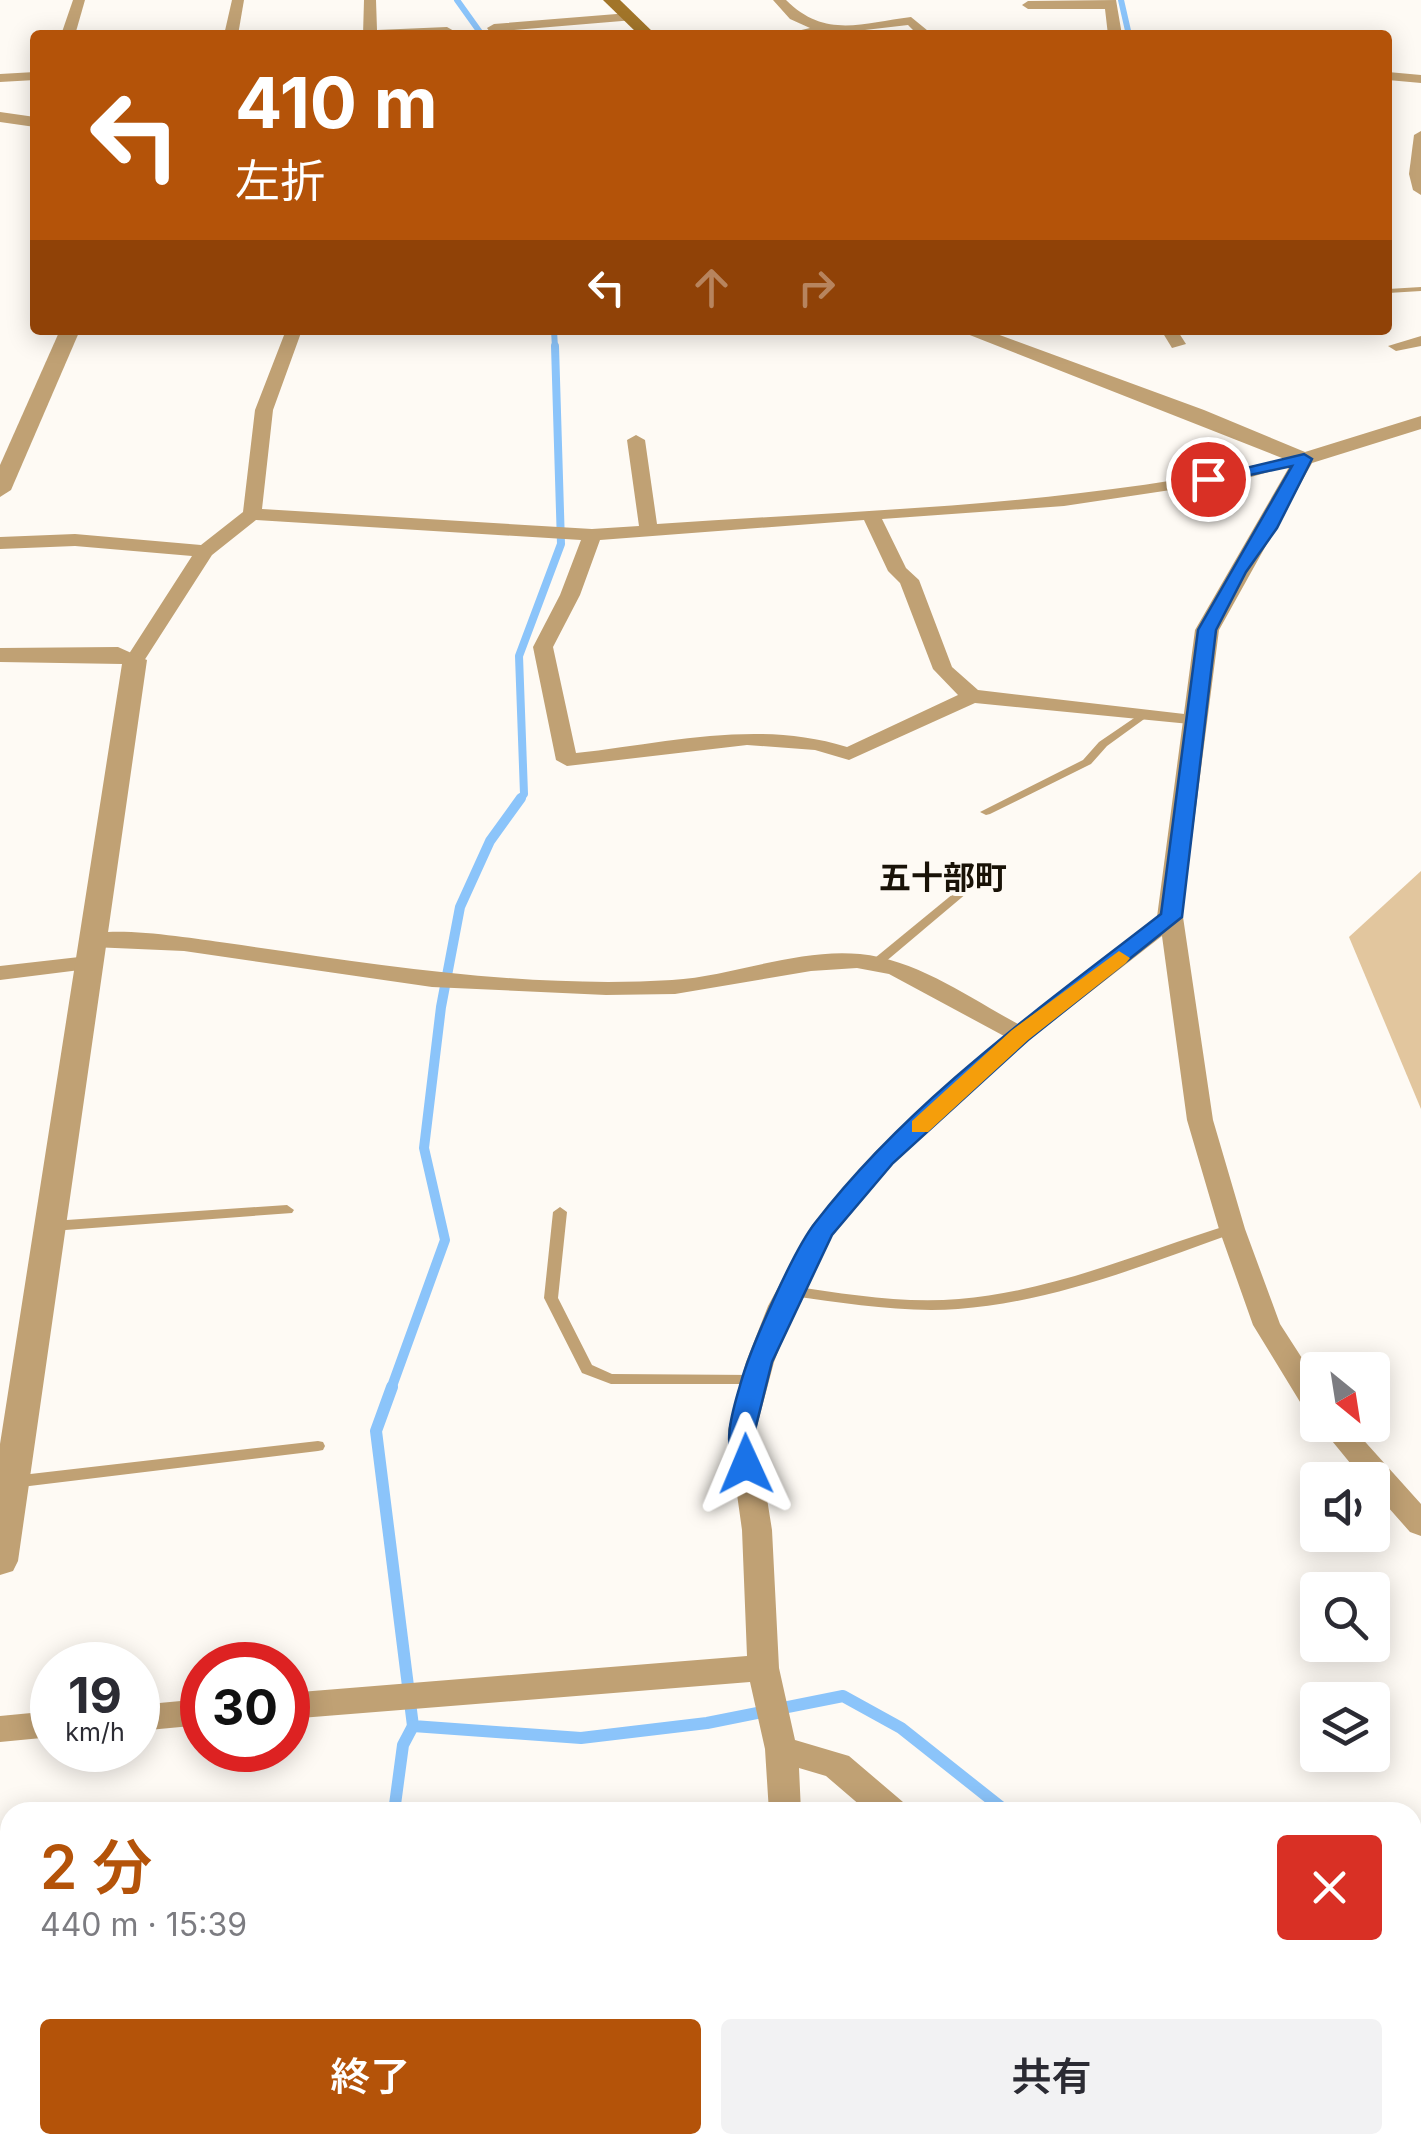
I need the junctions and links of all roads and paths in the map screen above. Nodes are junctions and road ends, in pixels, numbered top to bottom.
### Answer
1 (79, 0) edge
2 (238, 0) edge
3 (370, 0) edge
4 (610, 0) edge
5 (781, 0) edge
6 (1110, 3) edge
7 (1028, 5) dead end
8 (629, 17) junction
9 (70, 30) edge
10 (232, 30) edge
11 (370, 30) edge
12 (495, 30) edge
13 (643, 30) edge
14 (823, 30) edge
15 (852, 30) edge
16 (921, 30) edge
17 (1115, 30) edge
18 (30, 76) edge
19 (1392, 76) edge
20 (0, 78) edge
21 (1421, 78) edge
22 (0, 117) edge
23 (30, 121) edge
24 (1421, 135) edge
25 (1420, 144) edge
26 (1421, 190) edge
27 (1421, 289) edge
28 (1392, 291) edge
29 (68, 335) edge
30 (292, 335) edge
31 (985, 335) edge
32 (1421, 341) edge
33 (1396, 346) dead end
34 (1421, 422) edge
35 (636, 440) dead end
36 (1304, 459) junction
37 (0, 490) edge
38 (252, 514) junction
39 (870, 514) junction
40 (649, 531) junction
41 (592, 535) junction
42 (0, 542) edge
43 (205, 550) junction
44 (0, 656) edge
45 (135, 660) junction
46 (972, 696) junction
47 (1143, 715) junction
48 (1193, 720) junction
49 (986, 812) dead end
50 (963, 891) dead end
51 (1171, 917) junction
52 (90, 951) junction
53 (874, 965) junction
54 (0, 972) edge
55 (1020, 1035) junction
56 (288, 1210) dead end
57 (560, 1212) dead end
58 (50, 1226) junction
59 (1232, 1228) junction
60 (791, 1290) junction
61 (1300, 1379) edge
62 (755, 1380) junction
63 (1347, 1442) edge
64 (318, 1446) dead end
65 (7, 1497) edge
66 (1421, 1524) edge
67 (0, 1561) edge
68 (763, 1668) junction
69 (310, 1704) edge
70 (30, 1726) edge
71 (0, 1728) edge
72 (781, 1749) junction
73 (784, 1802) edge
74 (879, 1802) edge

1 - 9 street
2 - 10 street
3 - 11 street
4 - 8 main road
5 - 14 street
6 - 7 street
6 - 17 street
8 - 12 street
8 - 13 main road
15 - 16 street
18 - 20 street
19 - 21 street
22 - 23 street
24 - 25 street
25 - 26 street
27 - 28 lane
29 - 37 street
30 - 38 street
31 - 36 street
32 - 33 street
34 - 36 street
35 - 40 street
36 - 39 street
36 - 48 street
38 - 41 street
38 - 43 street
39 - 40 street
39 - 46 street
40 - 41 street
41 - 46 street
42 - 43 street
43 - 45 street
44 - 45 street
45 - 52 street
46 - 47 street
47 - 48 street
47 - 49 lane
48 - 51 street
50 - 53 lane
51 - 55 street
51 - 59 street
52 - 53 street
52 - 54 street
52 - 58 street
53 - 55 street
55 - 60 street
56 - 58 lane
57 - 62 lane
58 - 65 street
59 - 60 lane
59 - 61 street
60 - 62 street
62 - 68 street
63 - 66 street
64 - 65 lane
65 - 67 street
68 - 69 street
68 - 72 street
70 - 71 street
72 - 73 street
72 - 74 street

